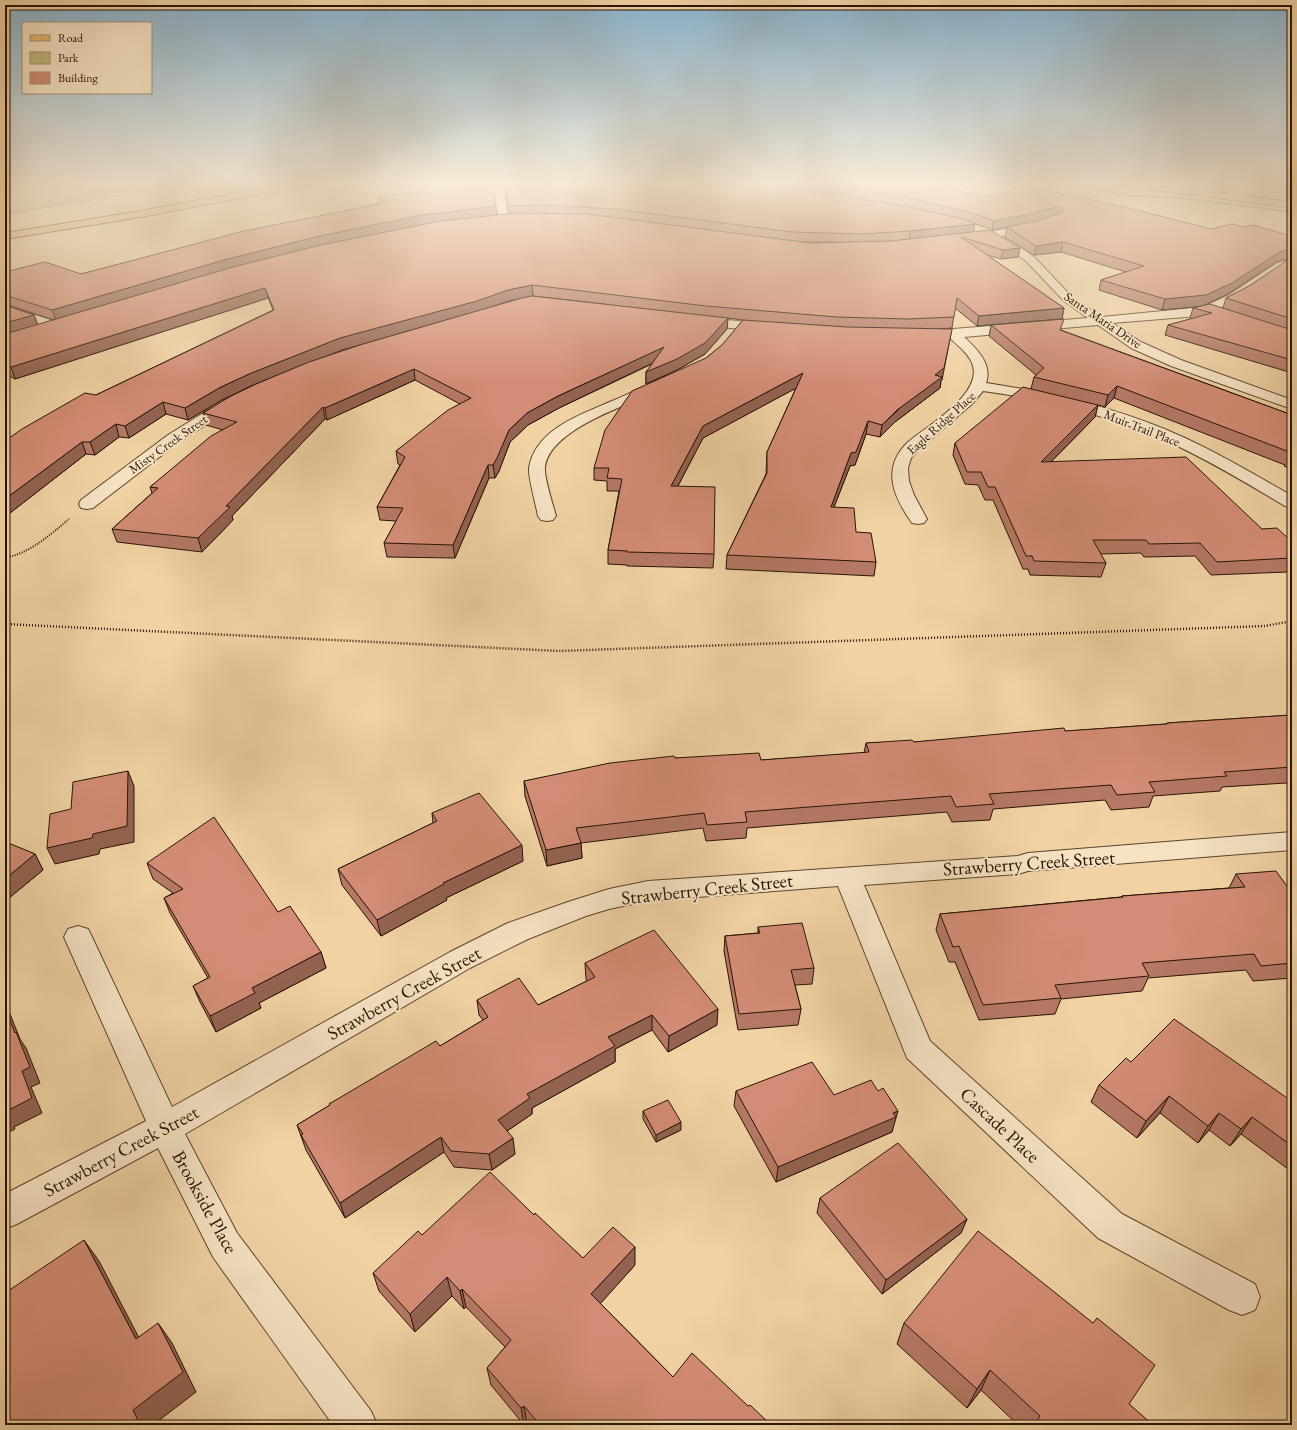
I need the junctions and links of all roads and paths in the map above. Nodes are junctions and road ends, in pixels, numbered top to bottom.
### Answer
1 (1017, 250) edge
2 (1292, 262) edge
3 (5, 309) edge
4 (1210, 310) junction
5 (1224, 314) edge
6 (686, 319) edge
7 (1101, 322) junction
8 (738, 325) junction
9 (777, 329) edge
10 (41, 331) edge
11 (952, 334) junction
12 (907, 335) edge
13 (729, 338) edge
14 (1228, 381) junction
15 (667, 382) edge
16 (980, 386) junction
17 (1292, 395) edge
18 (240, 399) edge
19 (1292, 405) edge
20 (1292, 502) edge
21 (87, 504) joint
22 (548, 516) dead end
23 (918, 519) dead end
24 (5, 558) edge
25 (1292, 621) edge
26 (5, 624) edge
27 (1292, 841) edge
28 (847, 876) junction
29 (78, 937) dead end
30 (165, 1128) junction
31 (5, 1212) edge
32 (1242, 1297) dead end
33 (357, 1425) edge

1 - 7 street, Santa Maria Drive
2 - 4 street
3 - 10 street
4 - 5 street
4 - 7 street
6 - 8 street
7 - 11 street
7 - 14 street, Santa Maria Drive
8 - 9 street
8 - 13 street
11 - 12 street
11 - 16 street, Eagle Ridge Place
14 - 17 street, Santa Maria Drive
14 - 19 street, Santa Maria Drive
15 - 22 street
16 - 20 street, Muir Trail Place
16 - 23 street, Eagle Ridge Place
18 - 21 street, Misty Creek Street
21 - 24 path
25 - 26 path
27 - 28 street, Strawberry Creek Street
28 - 30 street, Strawberry Creek Street
28 - 32 street, Cascade Place
29 - 30 street, Brookside Place
30 - 31 street, Strawberry Creek Street
30 - 33 street, Brookside Place

